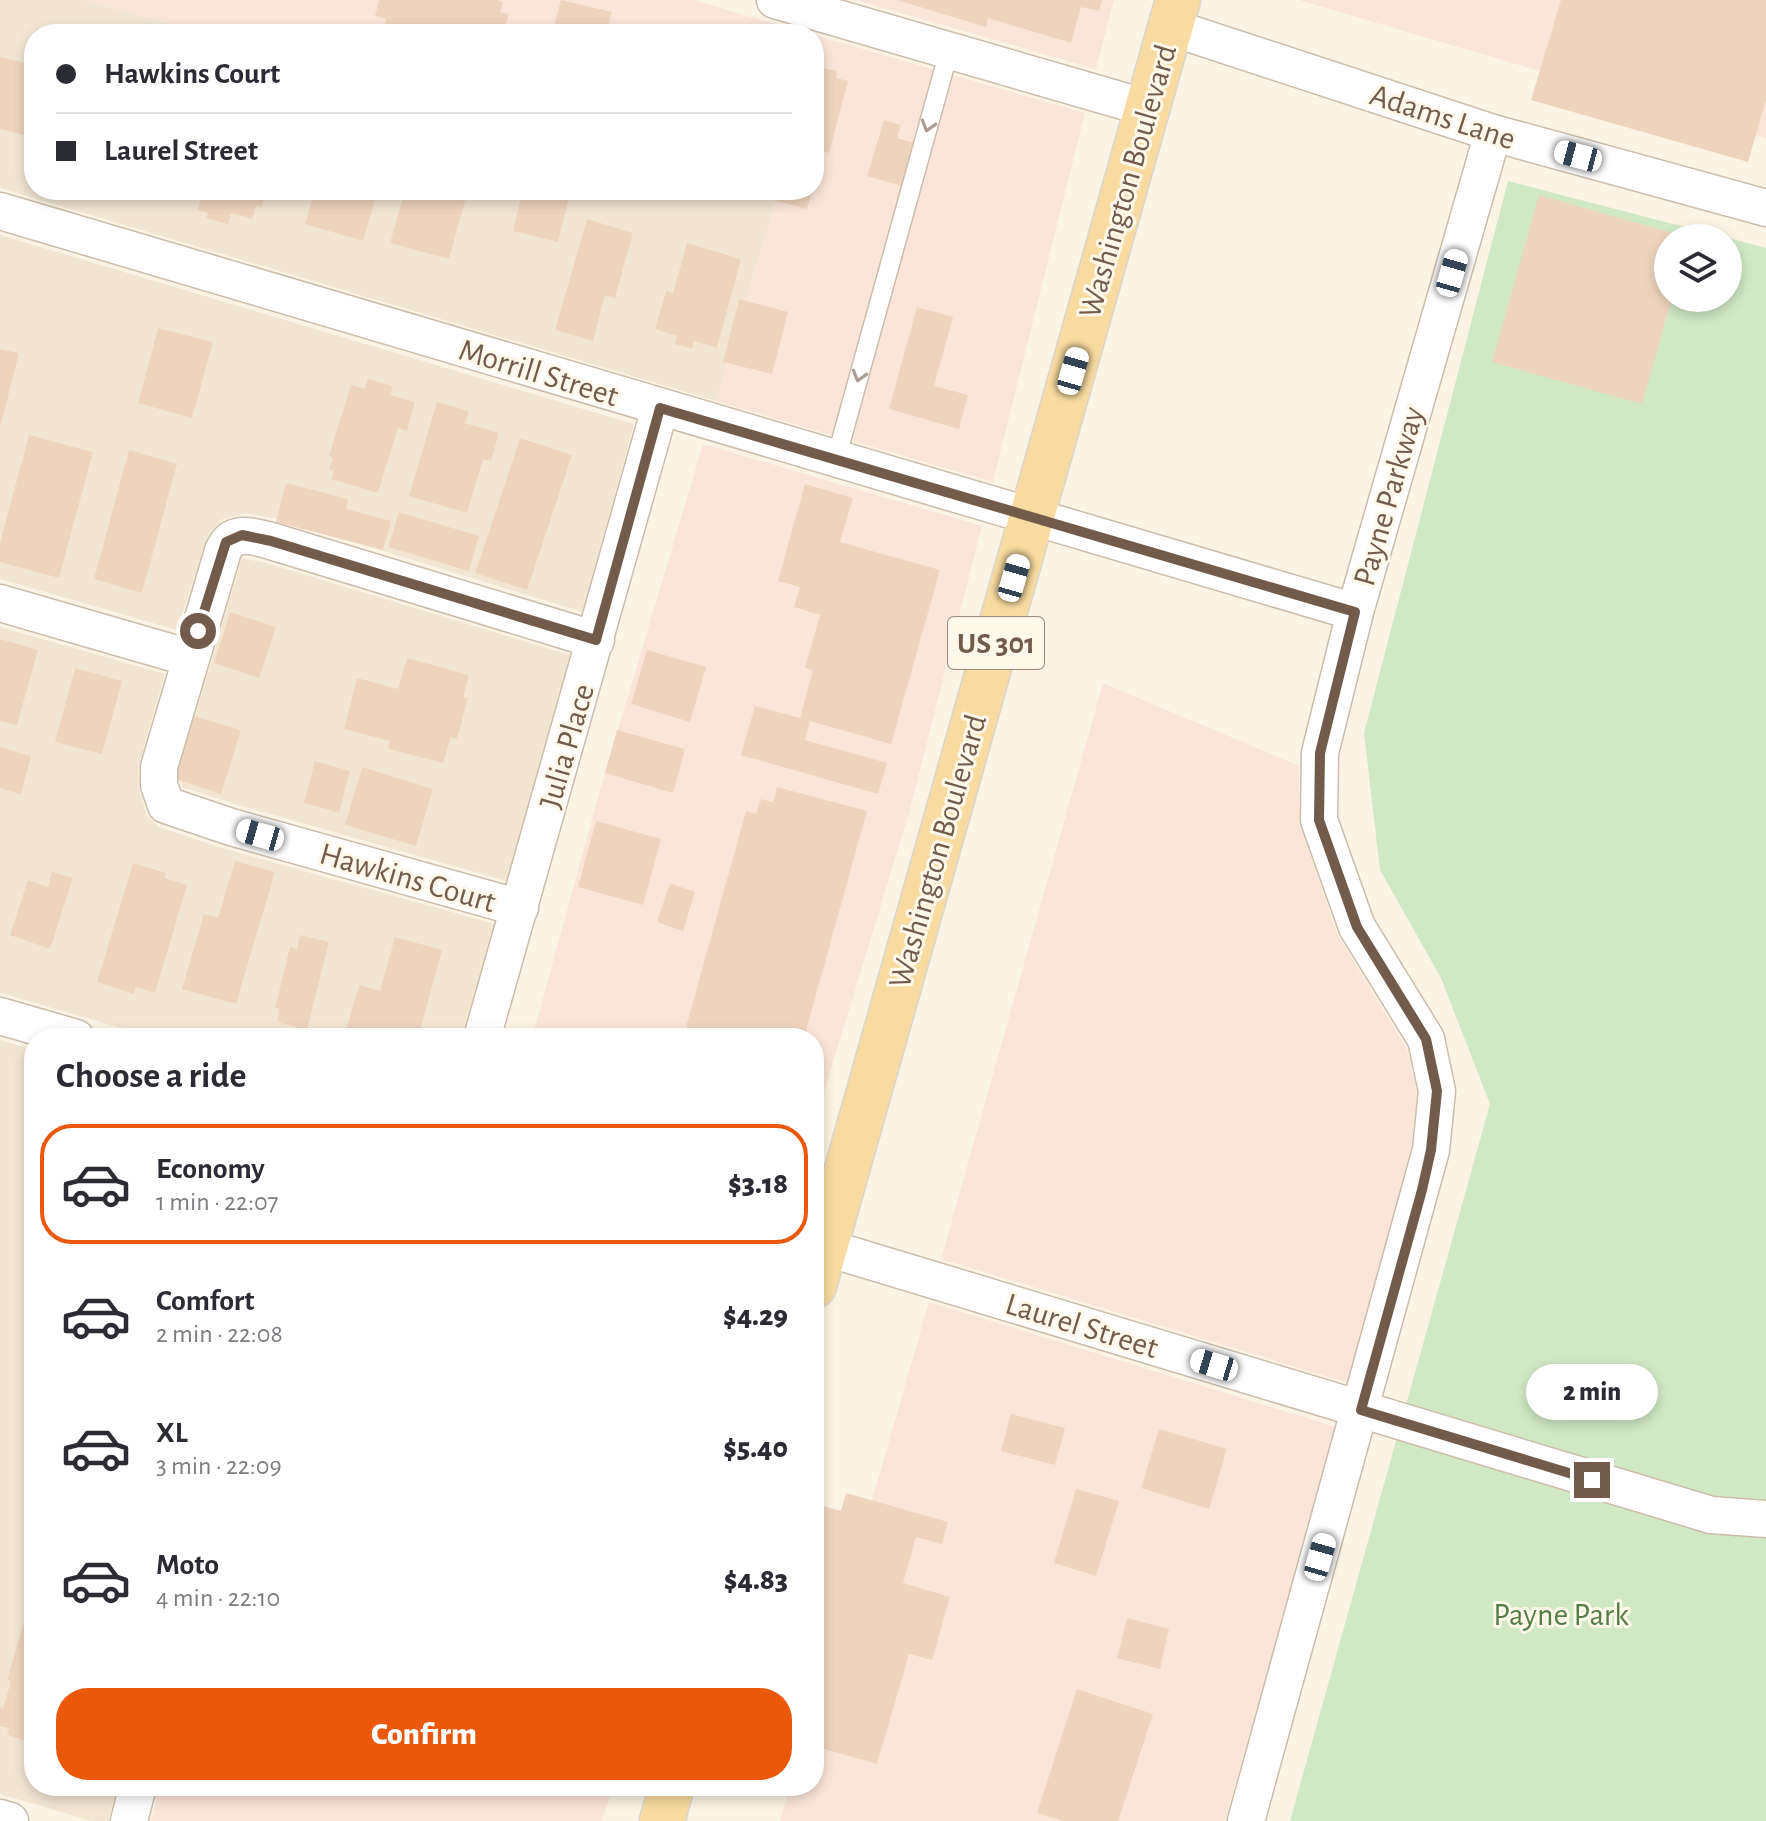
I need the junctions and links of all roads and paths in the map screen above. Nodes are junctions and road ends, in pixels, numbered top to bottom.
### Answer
1 (775, 0) edge
2 (1174, 14) edge
3 (949, 51) junction
4 (1147, 108) junction
5 (1493, 133) junction
6 (1766, 208) edge
7 (0, 211) edge
8 (660, 408) junction
9 (836, 459) junction
10 (1031, 517) junction
11 (0, 603) edge
12 (1355, 612) junction
13 (596, 640) junction
14 (190, 658) junction
15 (520, 908) junction
16 (0, 1016) edge
17 (41, 1028) edge
18 (485, 1028) edge
19 (824, 1238) edge
20 (824, 1261) edge
21 (1361, 1410) junction
22 (1766, 1519) edge
23 (135, 1796) edge
24 (669, 1796) edge
25 (0, 1818) edge
26 (10, 1821) edge
27 (129, 1821) edge
28 (662, 1821) edge
29 (1246, 1821) edge

1 - 3 street
2 - 4 main road, Washington Boulevard / US 301
2 - 5 street, Adams Lane
3 - 4 street
3 -> 9 lane
4 - 10 main road, Washington Boulevard / US 301
5 - 6 street, Adams Lane
5 - 12 street, Payne Parkway
7 - 8 street, Morrill Street
8 - 9 street, Morrill Street
8 - 13 street, Julia Place
9 - 10 street, Morrill Street
10 - 12 street, Morrill Street
10 - 19 main road, Washington Boulevard / US 301
11 - 14 street
12 - 21 street, Payne Parkway
13 - 14 street, Hawkins Court
13 - 15 street, Julia Place
14 - 15 street, Hawkins Court
15 - 18 street, Julia Place
16 - 17 street
20 - 21 street, Laurel Street
21 - 22 street, Laurel Street
21 - 29 street, Payne Parkway
23 - 27 street
24 - 28 main road
25 - 26 street

